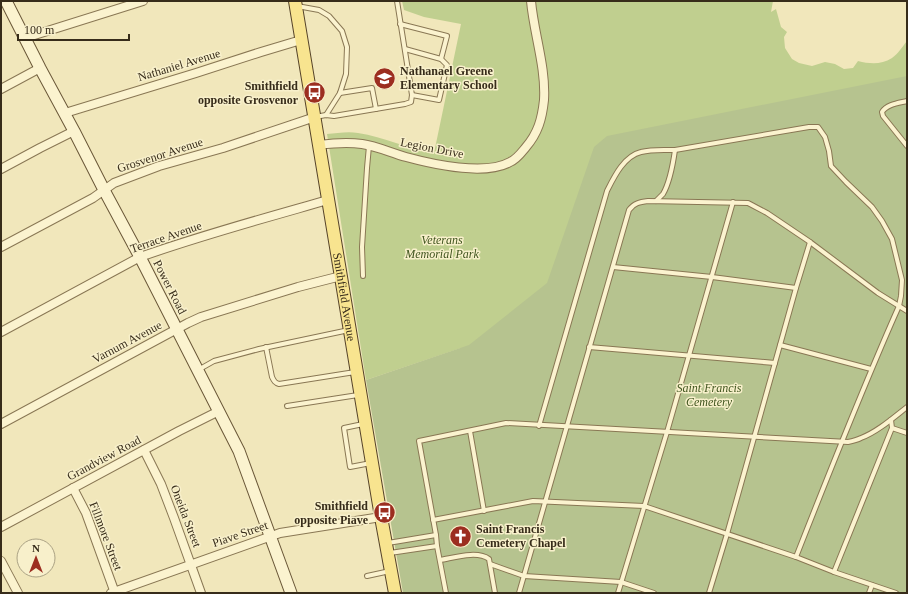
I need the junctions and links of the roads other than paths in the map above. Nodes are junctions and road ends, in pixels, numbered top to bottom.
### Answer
1 (143, 1) edge
2 (397, 1) edge
3 (531, 1) edge
4 (4, 3) edge
5 (295, 3) edge
6 (400, 24) junction
7 (25, 38) junction
8 (301, 40) junction
9 (405, 49) junction
10 (441, 59) junction
11 (40, 68) junction
12 (1, 88) edge
13 (340, 93) junction
14 (412, 95) junction
15 (907, 101) edge
16 (376, 109) junction
17 (65, 113) junction
18 (320, 116) junction
19 (74, 131) junction
20 (320, 145) junction
21 (369, 146) junction
22 (907, 146) edge
23 (675, 150) junction
24 (1, 169) edge
25 (104, 190) junction
26 (328, 200) junction
27 (656, 201) junction
28 (733, 202) junction
29 (810, 242) junction
30 (1, 247) edge
31 (140, 257) junction
32 (613, 267) junction
33 (341, 276) junction
34 (363, 276) dead end
35 (712, 278) junction
36 (796, 288) junction
37 (899, 306) junction
38 (907, 311) edge
39 (177, 329) junction
40 (350, 330) junction
41 (1, 332) edge
42 (780, 345) junction
43 (266, 347) junction
44 (589, 347) junction
45 (689, 355) junction
46 (775, 363) junction
47 (871, 369) junction
48 (197, 370) junction
49 (357, 372) junction
50 (361, 395) junction
51 (287, 406) dead end
52 (907, 408) edge
53 (219, 411) junction
54 (891, 420) junction
55 (1, 424) edge
56 (366, 424) junction
57 (539, 426) junction
58 (566, 427) junction
59 (892, 428) junction
60 (470, 431) junction
61 (667, 432) junction
62 (907, 433) edge
63 (754, 437) junction
64 (841, 442) junction
65 (144, 450) junction
66 (372, 463) junction
67 (73, 488) junction
68 (546, 501) junction
69 (644, 506) junction
70 (484, 511) junction
71 (381, 517) junction
72 (433, 520) junction
73 (1, 527) edge
74 (727, 534) junction
75 (436, 535) junction
76 (271, 536) junction
77 (437, 546) junction
78 (387, 548) junction
79 (796, 557) junction
80 (440, 560) junction
81 (1, 561) edge
82 (191, 564) junction
83 (490, 564) junction
84 (391, 571) junction
85 (834, 572) junction
86 (367, 576) dead end
87 (524, 576) junction
88 (621, 582) junction
89 (872, 585) junction
90 (18, 593) edge
91 (114, 593) edge
92 (202, 593) edge
93 (291, 593) edge
94 (395, 593) edge
95 (446, 593) edge
96 (495, 593) edge
97 (519, 593) edge
98 (618, 593) edge
99 (654, 593) edge
100 (709, 593) edge
101 (869, 593) edge
102 (896, 593) edge

1 - 7 street
2 - 6 lane
3 - 21 street, Legion Drive
4 - 7 main road, Power Road
5 - 8 main road, Smithfield Avenue
5 - 13 lane
6 - 9 lane
6 - 10 lane
7 - 11 main road, Power Road
8 - 17 street, Nathaniel Avenue
8 - 18 main road, Smithfield Avenue
9 - 10 lane
9 - 14 lane
10 - 14 lane
11 - 12 street
11 - 17 main road, Power Road
13 - 16 lane
13 - 18 lane
14 - 16 lane
15 - 22 lane
16 - 18 lane
17 - 19 main road, Power Road
18 - 20 main road, Smithfield Avenue
18 - 25 street, Grosvenor Avenue
19 - 24 street
19 - 25 main road, Power Road
20 - 21 street, Legion Drive
20 - 26 main road, Smithfield Avenue
21 - 34 lane
23 - 27 lane
23 - 37 lane
23 - 57 lane
25 - 30 street, Grosvenor Avenue
25 - 31 main road, Power Road
26 - 31 street, Terrace Avenue
26 - 33 main road, Smithfield Avenue
27 - 28 lane
27 - 32 lane
28 - 29 lane
28 - 35 lane
29 - 36 lane
29 - 37 lane
31 - 39 main road, Power Road
31 - 41 street, Terrace Avenue
32 - 35 lane
32 - 44 lane
33 - 39 street, Varnum Avenue
33 - 40 main road, Smithfield Avenue
35 - 36 lane
35 - 45 lane
36 - 42 lane
37 - 38 lane
37 - 47 lane
39 - 48 main road, Power Road
39 - 55 street, Varnum Avenue
40 - 43 lane
40 - 49 main road, Smithfield Avenue
42 - 46 lane
42 - 47 lane
43 - 48 lane
43 - 49 lane
44 - 45 lane
44 - 58 lane
45 - 46 lane
45 - 61 lane
46 - 63 lane
47 - 64 lane
48 - 53 main road, Power Road
49 - 50 main road, Smithfield Avenue
50 - 51 lane
50 - 56 main road, Smithfield Avenue
52 - 54 lane
53 - 65 street, Grandview Road
53 - 76 main road, Power Road
54 - 59 lane
54 - 64 lane
56 - 66 main road, Smithfield Avenue
56 - 66 lane
57 - 58 lane
57 - 60 lane
58 - 61 lane
58 - 68 lane
59 - 62 lane
59 - 85 lane
60 - 70 lane
60 - 72 lane
61 - 63 lane
61 - 69 lane
63 - 64 lane
63 - 74 lane
64 - 79 lane
65 - 67 street, Grandview Road
65 - 82 street, Oneida Street
66 - 71 main road, Smithfield Avenue
67 - 73 street, Grandview Road
67 - 91 street, Fillmore Street
68 - 69 lane
68 - 70 lane
68 - 87 lane
69 - 74 lane
69 - 88 lane
70 - 72 lane
71 - 76 street, Piave Street
71 - 78 main road, Smithfield Avenue
72 - 75 lane
74 - 79 lane
74 - 100 lane
75 - 77 lane
75 - 78 lane
76 - 82 street, Piave Street
76 - 93 main road, Power Road
77 - 78 lane
77 - 80 lane
78 - 84 main road, Smithfield Avenue
79 - 85 lane
80 - 83 lane
80 - 95 lane
81 - 90 street
82 - 91 street, Piave Street
82 - 92 street, Oneida Street
83 - 87 lane
83 - 96 lane
84 - 86 lane
84 - 94 main road, Smithfield Avenue
85 - 89 lane
87 - 88 lane
87 - 97 lane
88 - 98 lane
88 - 99 lane
89 - 101 lane
89 - 102 lane

